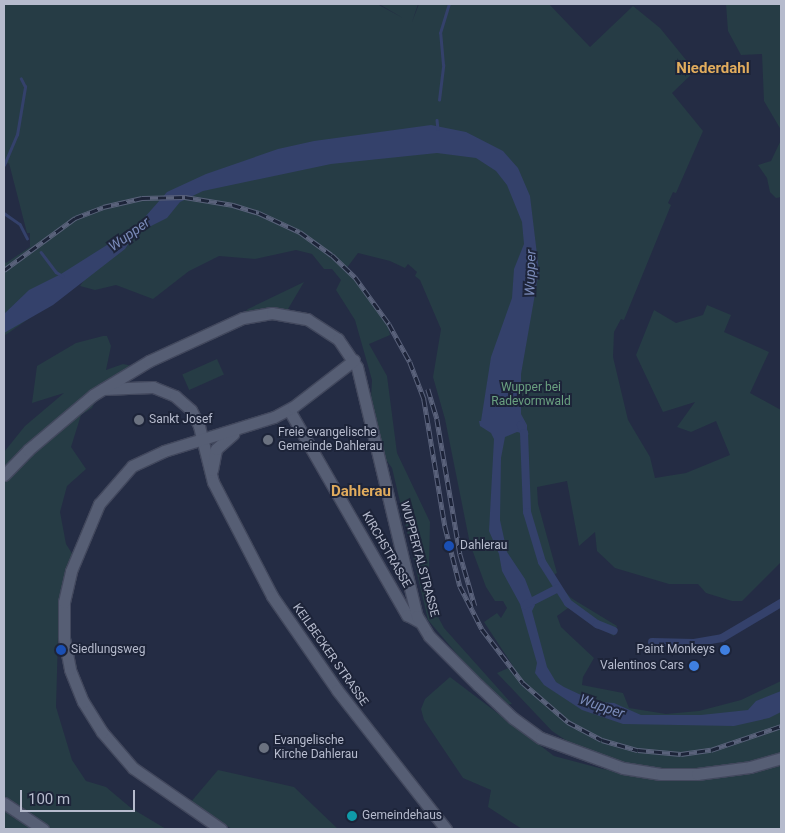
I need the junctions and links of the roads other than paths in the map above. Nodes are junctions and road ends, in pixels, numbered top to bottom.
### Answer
1 (354, 360) junction
2 (101, 389) junction
3 (288, 410) junction
4 (240, 430) junction
5 (202, 440) junction
6 (4, 475) edge
7 (213, 482) junction
8 (420, 622) junction
9 (781, 758) edge
10 (4, 803) edge
11 (43, 829) edge
12 (221, 829) edge
13 (446, 829) edge

1 - 2 main road, WUPPERTALSTRASSE
1 - 3 main road
1 - 8 main road, WUPPERTALSTRASSE
2 - 5 main road, KEILBECKER STRASSE
2 - 6 main road, WUPPERTALSTRASSE
3 - 4 main road
3 - 8 main road, KIRCHSTRASSE
4 - 5 main road
4 - 7 main road
5 - 7 main road, KEILBECKER STRASSE
5 - 12 main road
7 - 13 main road, KEILBECKER STRASSE
8 - 9 main road, WUPPERTALSTRASSE
10 - 11 main road

